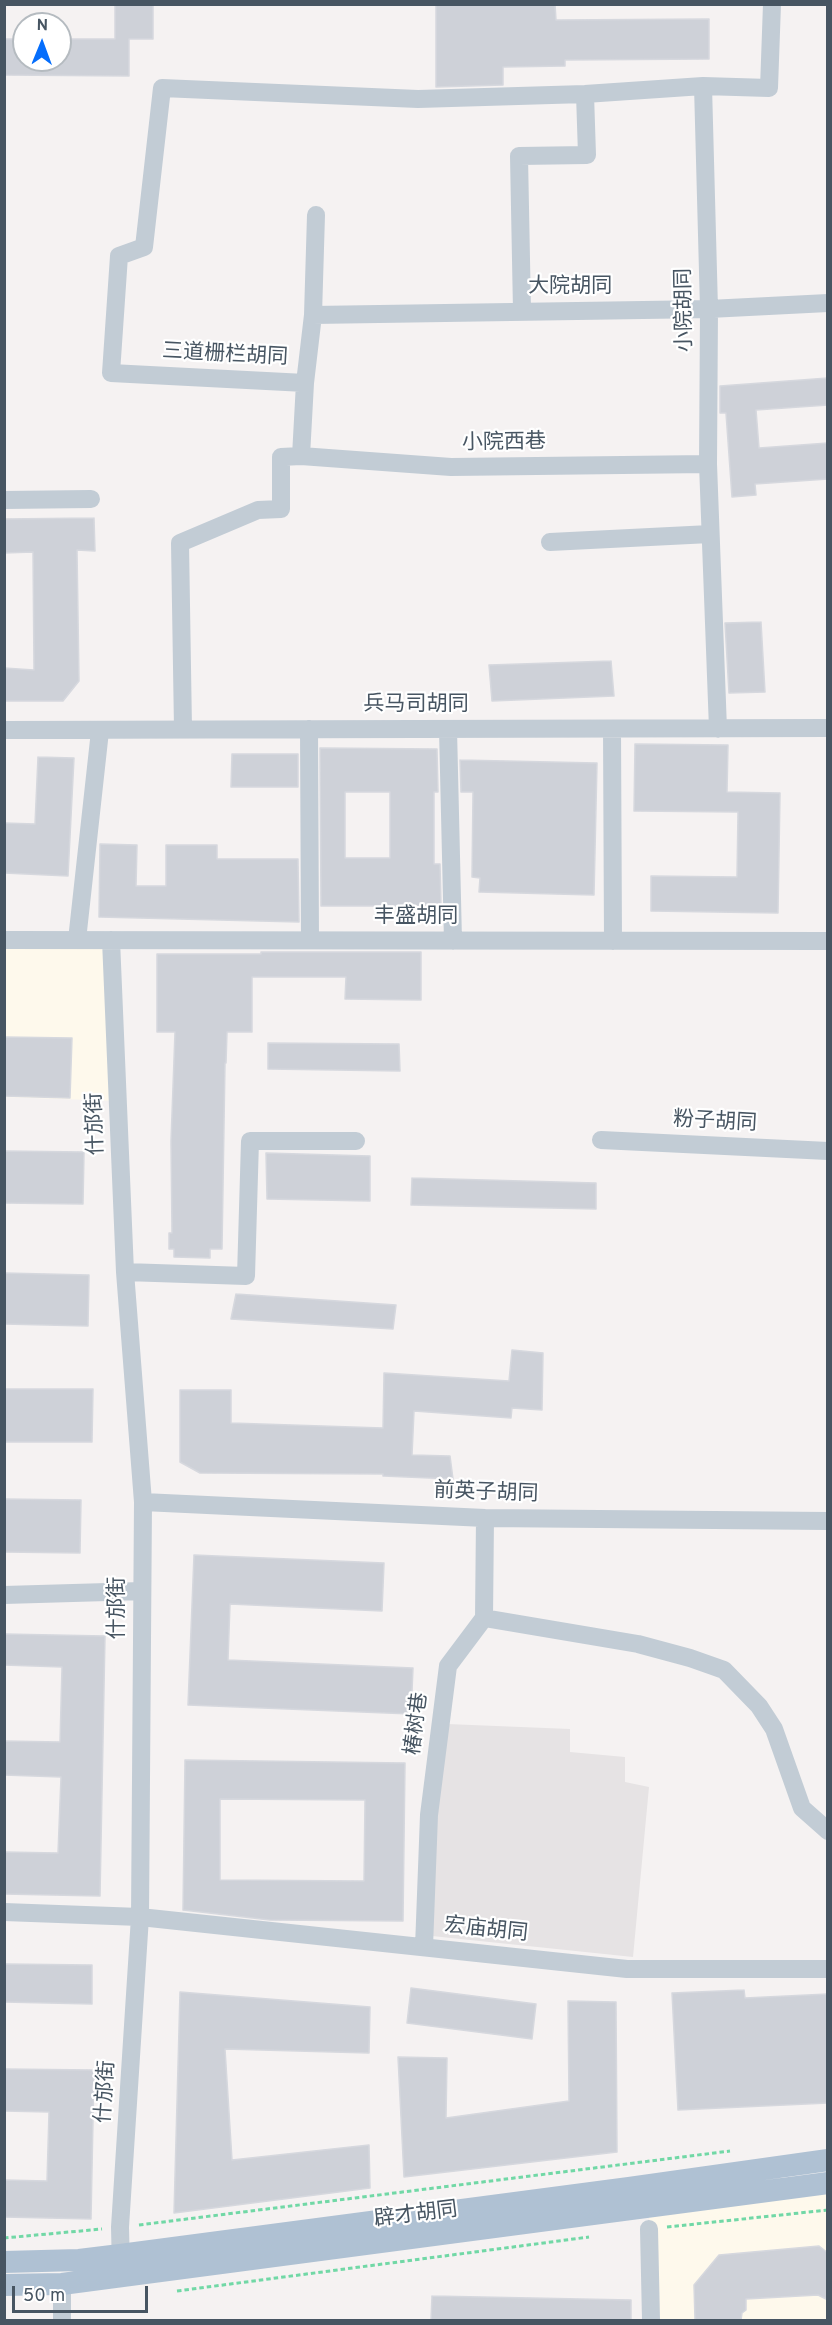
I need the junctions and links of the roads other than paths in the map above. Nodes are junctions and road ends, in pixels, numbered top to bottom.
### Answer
1 (772, 4) edge
2 (703, 86) junction
3 (585, 94) junction
4 (316, 215) dead end
5 (828, 303) edge
6 (709, 309) junction
7 (522, 311) junction
8 (314, 315) junction
9 (305, 383) junction
10 (301, 456) junction
11 (708, 464) junction
12 (91, 499) dead end
13 (4, 500) edge
14 (710, 534) junction
15 (550, 542) dead end
16 (828, 728) edge
17 (183, 729) junction
18 (309, 729) junction
19 (448, 729) junction
20 (612, 729) junction
21 (718, 729) junction
22 (4, 730) edge
23 (100, 730) junction
24 (4, 940) edge
25 (77, 940) junction
26 (111, 940) junction
27 (310, 940) junction
28 (453, 941) junction
29 (612, 941) junction
30 (828, 941) edge
31 (601, 1140) dead end
32 (356, 1141) dead end
33 (828, 1151) edge
34 (125, 1272) junction
35 (143, 1502) junction
36 (485, 1518) junction
37 (828, 1521) edge
38 (142, 1591) junction
39 (4, 1595) edge
40 (484, 1618) junction
41 (828, 1831) edge
42 (4, 1912) edge
43 (140, 1917) junction
44 (424, 1947) junction
45 (828, 1969) edge
46 (828, 2160) edge
47 (828, 2183) edge
48 (649, 2229) road end
49 (4, 2262) edge
50 (121, 2265) junction
51 (62, 2284) junction
52 (4, 2285) edge
53 (62, 2320) edge
54 (651, 2320) edge

1 - 2 street
2 - 3 street
2 - 6 street, 小院胡同
3 - 7 street
3 - 9 street, 三道栅栏胡同
4 - 8 street, 三道栅栏胡同
5 - 6 street, 大院胡同
6 - 7 street, 大院胡同
6 - 11 street, 小院胡同
7 - 8 street, 大院胡同
8 - 9 street, 三道栅栏胡同
9 - 10 street
10 - 11 street, 小院西巷
10 - 17 street
11 - 14 street, 小院胡同
12 - 13 street
14 - 15 street
14 - 21 street, 小院胡同
16 - 21 street, 兵马司胡同
17 - 18 street, 兵马司胡同
17 - 23 street, 兵马司胡同
18 - 19 street, 兵马司胡同
18 - 27 street
19 - 20 street, 兵马司胡同
19 - 28 street
20 - 21 street, 兵马司胡同
20 - 29 street
22 - 23 street, 兵马司胡同
23 - 25 street
24 - 25 street, 丰盛胡同
25 - 26 street, 丰盛胡同
26 - 27 street, 丰盛胡同
26 - 34 street, 什邡街
27 - 28 street, 丰盛胡同
28 - 29 street, 丰盛胡同
29 - 30 street, 丰盛胡同
31 - 33 street, 粉子胡同
32 - 34 street
34 - 35 street, 什邡街
35 - 36 street, 前英子胡同
35 - 38 street, 什邡街
36 - 37 street, 前英子胡同
36 - 40 street
38 - 39 street
38 - 43 street, 什邡街
40 - 41 street
40 - 44 street, 椿树巷
42 - 43 street, 宏庙胡同
43 - 44 street, 宏庙胡同
43 - 50 street, 什邡街
44 - 45 street, 宏庙胡同
46 - 50 main road, 辟才胡同
47 - 50 main road, 辟才胡同
48 - 54 street
49 - 50 main road, 辟才胡同
50 - 51 main road, 辟才胡同
51 - 52 main road, 辟才胡同
51 - 53 street

